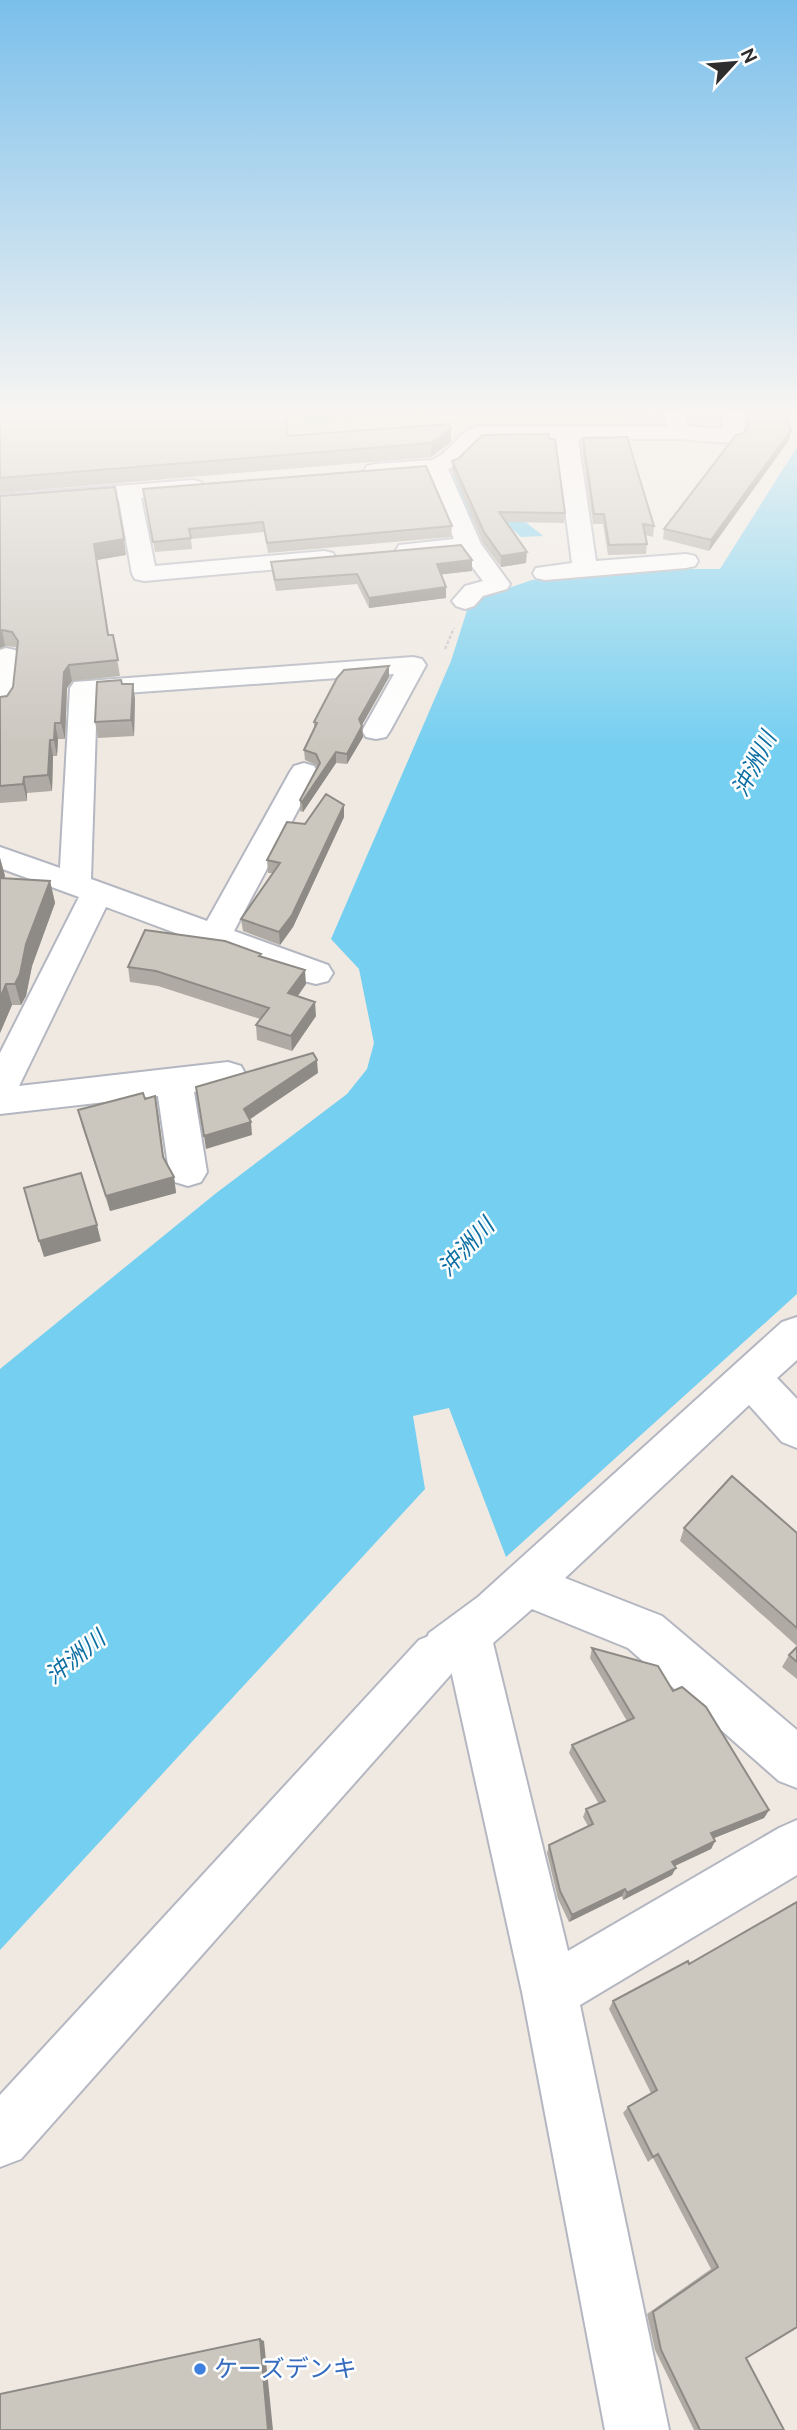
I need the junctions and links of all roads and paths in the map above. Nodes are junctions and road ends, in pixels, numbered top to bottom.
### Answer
1 (134, 521) edge
2 (459, 521) edge
3 (578, 521) edge
4 (469, 545) junction
5 (388, 552) edge
6 (347, 556) edge
7 (686, 561) dead end
8 (585, 569) junction
9 (545, 573) dead end
10 (465, 601) joint
11 (6, 656) dead end
12 (413, 665) junction
13 (0, 703) edge
14 (376, 731) dead end
15 (304, 772) dead end
16 (0, 856) edge
17 (86, 887) junction
18 (215, 937) junction
19 (316, 973) dead end
20 (228, 1075) edge
21 (174, 1080) junction
22 (0, 1090) edge
23 (0, 1101) edge
24 (188, 1172) dead end
25 (797, 1334) edge
26 (750, 1377) junction
27 (797, 1429) edge
28 (527, 1585) junction
29 (451, 1645) junction
30 (797, 1763) edge
31 (797, 1846) edge
32 (550, 1992) junction
33 (0, 2138) edge
34 (637, 2430) edge

1 - 6 street
2 - 4 street
3 - 8 street
4 - 5 street
4 - 10 street
7 - 8 street
8 - 9 street
10 - 12 path
11 - 13 street
12 - 14 street
12 - 17 street
15 - 18 street
16 - 17 street
17 - 18 street
17 - 22 street
18 - 19 street
20 - 21 street
21 - 23 street
21 - 24 street
25 - 26 street
26 - 27 street
26 - 28 street
28 - 29 street
28 - 30 street
29 - 32 street
29 - 33 street
31 - 32 street
32 - 34 street

